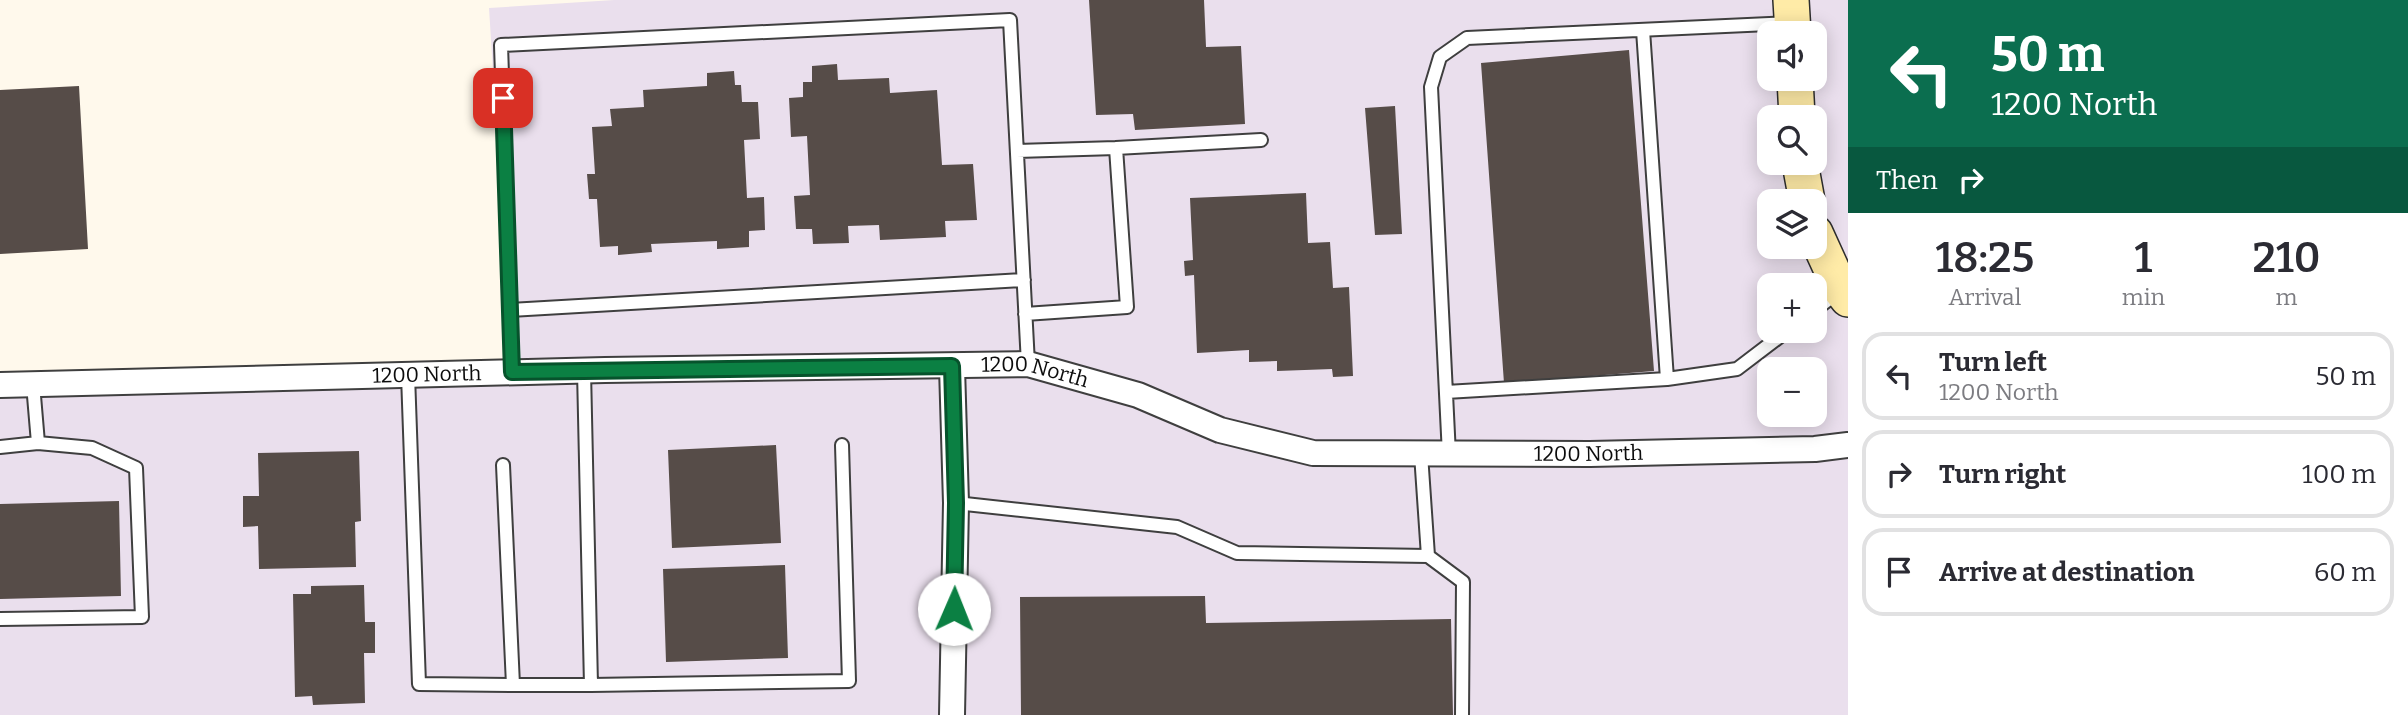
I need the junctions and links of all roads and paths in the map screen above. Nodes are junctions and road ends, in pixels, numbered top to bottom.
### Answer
1 (1792, 19) edge
2 (1643, 30) junction
3 (1261, 140) dead end
4 (1116, 148) junction
5 (1017, 151) junction
6 (1823, 259) edge
7 (1024, 280) junction
8 (1835, 300) edge
9 (510, 310) junction
10 (1025, 314) junction
11 (1771, 343) edge
12 (1028, 364) junction
13 (952, 366) junction
14 (584, 371) junction
15 (512, 372) junction
16 (408, 375) junction
17 (1667, 379) junction
18 (33, 384) junction
19 (0, 385) edge
20 (1447, 393) junction
21 (38, 443) junction
22 (842, 445) dead end
23 (1848, 445) edge
24 (0, 447) edge
25 (1421, 454) junction
26 (1449, 454) junction
27 (503, 465) dead end
28 (956, 503) junction
29 (1428, 556) junction
30 (0, 619) edge
31 (513, 685) junction
32 (592, 685) junction
33 (952, 715) edge
34 (1462, 715) edge

1 - 2 lane
2 - 17 lane
2 - 20 lane
3 - 4 lane
4 - 5 lane
4 - 10 lane
5 - 7 lane
5 - 9 lane
6 - 8 street
7 - 9 lane
7 - 10 lane
9 - 15 lane
10 - 12 lane
11 - 17 lane
12 - 13 street, 1200 North
12 - 25 street, 1200 North
13 - 14 street, 1200 North
13 - 28 street
14 - 15 street, 1200 North
14 - 32 lane
15 - 16 street, 1200 North
16 - 18 street, 1200 North
16 - 31 lane
17 - 20 lane
18 - 19 street, 1200 North
18 - 21 lane
20 - 26 lane
21 - 24 lane
21 - 30 lane
22 - 32 lane
23 - 26 street, 1200 North
25 - 26 street, 1200 North
25 - 29 lane
27 - 31 lane
28 - 29 lane
28 - 33 street
29 - 34 lane
31 - 32 lane

